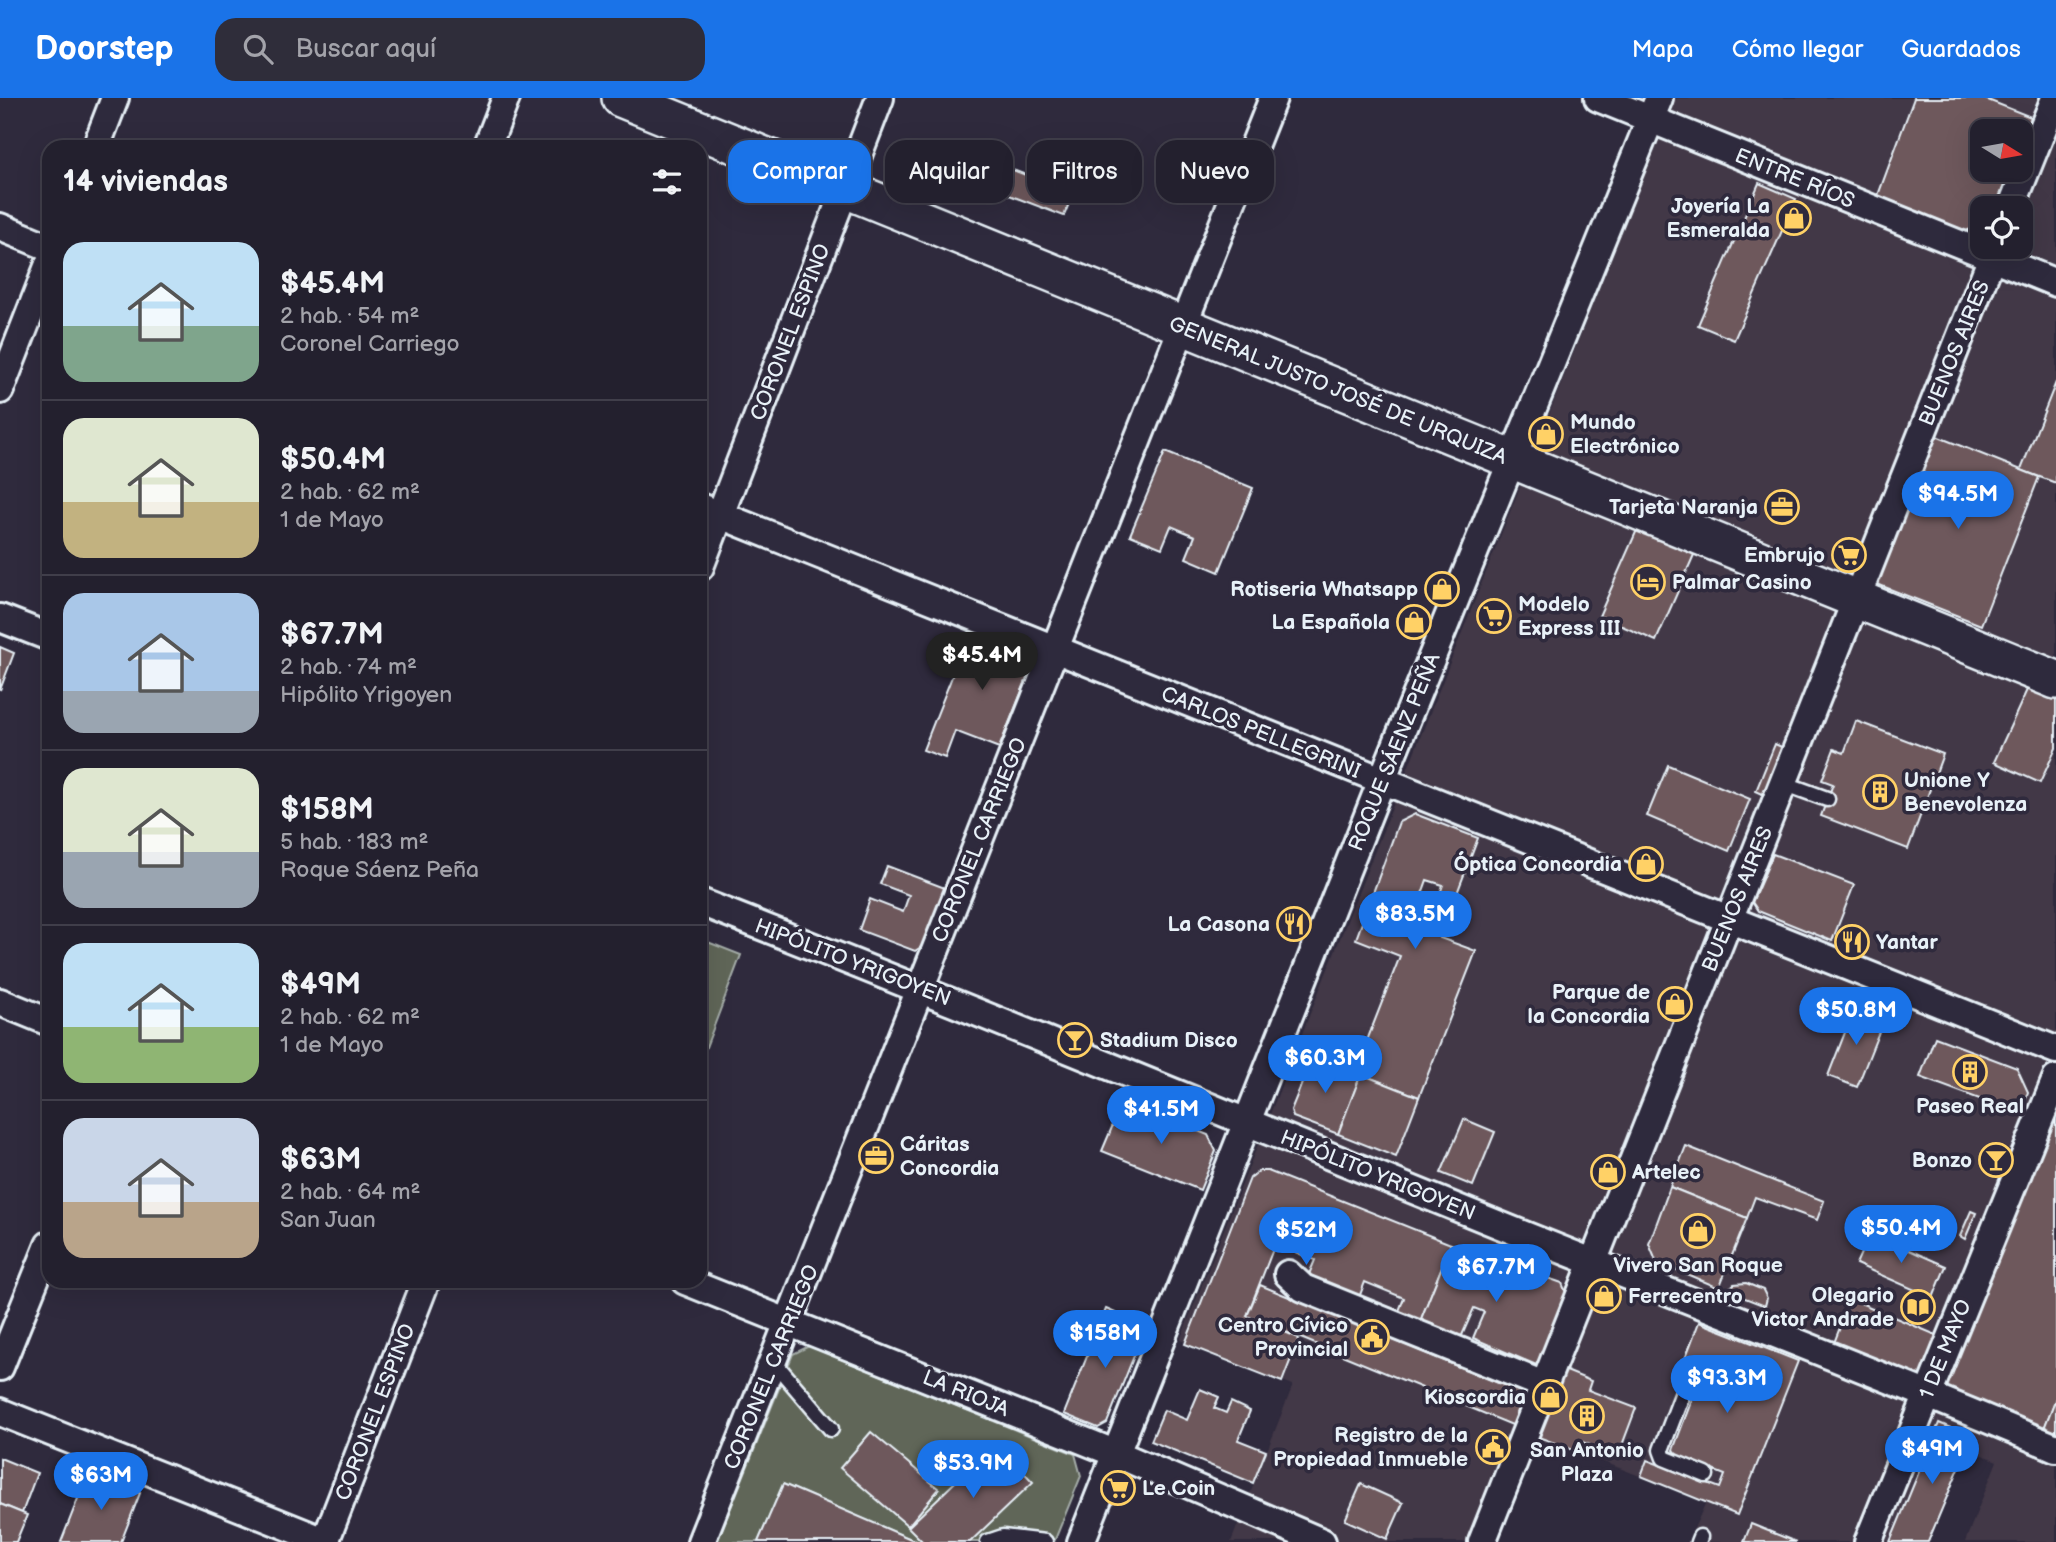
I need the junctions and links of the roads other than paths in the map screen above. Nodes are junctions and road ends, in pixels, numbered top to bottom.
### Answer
1 (115, 98) edge
2 (506, 98) edge
3 (621, 98) edge
4 (880, 98) edge
5 (1273, 98) edge
6 (1598, 98) edge
7 (2055, 98) edge
8 (1655, 109) edge
9 (99, 140) edge
10 (490, 140) edge
11 (864, 140) edge
12 (728, 141) edge
13 (2016, 196) edge
14 (871, 200) edge
15 (839, 203) edge
16 (0, 227) edge
17 (1970, 242) edge
18 (42, 244) edge
19 (1991, 259) edge
20 (2008, 259) edge
21 (42, 282) edge
22 (2056, 284) edge
23 (1182, 327) junction
24 (0, 390) edge
25 (1513, 460) junction
26 (710, 511) edge
27 (1856, 599) junction
28 (0, 618) edge
29 (42, 634) edge
30 (1055, 650) junction
31 (2056, 680) edge
32 (1382, 780) junction
33 (1783, 783) junction
34 (1827, 799) dead end
35 (707, 905) edge
36 (1729, 920) junction
37 (920, 987) junction
38 (0, 1002) edge
39 (42, 1019) edge
40 (2056, 1050) edge
41 (2056, 1079) edge
42 (1248, 1123) junction
43 (42, 1262) edge
44 (1594, 1262) junction
45 (1288, 1274) dead end
46 (423, 1288) edge
47 (703, 1288) edge
48 (789, 1322) junction
49 (773, 1362) junction
50 (0, 1367) edge
51 (1690, 1374) dead end
52 (1544, 1385) junction
53 (1927, 1393) junction
54 (0, 1412) edge
55 (831, 1429) dead end
56 (2056, 1448) edge
57 (1117, 1454) junction
58 (1706, 1475) dead end
59 (326, 1542) edge
60 (701, 1542) edge
61 (988, 1542) edge
62 (1045, 1542) edge
63 (1080, 1542) edge
64 (1322, 1542) edge
65 (1482, 1542) edge
66 (1868, 1542) edge

1 - 9 street
2 - 10 street
3 - 12 street, GENERAL JUSTO JOSÉ DE URQUIZA
4 - 11 street, CORONEL ESPINO
5 - 23 street, CORONEL CARRIEGO
6 - 8 street, ENTRE RÍOS
7 - 13 street
8 - 17 street, ENTRE RÍOS
8 - 25 street, ROQUE SÁENZ PEÑA
14 - 23 street, GENERAL JUSTO JOSÉ DE URQUIZA
15 - 26 street, CORONEL ESPINO
16 - 18 street
19 - 27 street, BUENOS AIRES
20 - 22 street, ENTRE RÍOS
21 - 24 street
23 - 25 street, GENERAL JUSTO JOSÉ DE URQUIZA
23 - 30 street, CORONEL CARRIEGO
25 - 27 street, GENERAL JUSTO JOSÉ DE URQUIZA
25 - 32 street, ROQUE SÁENZ PEÑA
26 - 30 street, CARLOS PELLEGRINI
27 - 31 street, GENERAL JUSTO JOSÉ DE URQUIZA
27 - 33 street, BUENOS AIRES
28 - 29 street
30 - 32 street, CARLOS PELLEGRINI
30 - 37 street, CORONEL CARRIEGO
32 - 36 street, CARLOS PELLEGRINI
32 - 42 street, ROQUE SÁENZ PEÑA
33 - 34 lane
33 - 36 street, BUENOS AIRES
35 - 37 street, HIPÓLITO YRIGOYEN
36 - 40 street, CARLOS PELLEGRINI
36 - 44 street, BUENOS AIRES
37 - 42 street, HIPÓLITO YRIGOYEN
37 - 48 street, CORONEL CARRIEGO
38 - 39 street
41 - 53 street, 1 DE MAYO
42 - 44 street, HIPÓLITO YRIGOYEN
42 - 57 street, ROQUE SÁENZ PEÑA
43 - 50 street
44 - 52 street, BUENOS AIRES
44 - 53 street, HIPÓLITO YRIGOYEN
45 - 52 street
46 - 59 street, CORONEL ESPINO
47 - 48 street, LA RIOJA
48 - 49 street, CORONEL CARRIEGO
48 - 57 street, LA RIOJA
49 - 55 lane
49 - 60 street, CORONEL CARRIEGO
51 - 58 lane
52 - 65 street, BUENOS AIRES
53 - 56 street, HIPÓLITO YRIGOYEN
53 - 66 street, 1 DE MAYO
54 - 59 street
57 - 63 street, ROQUE SÁENZ PEÑA
57 - 64 street, LA RIOJA
61 - 62 lane

